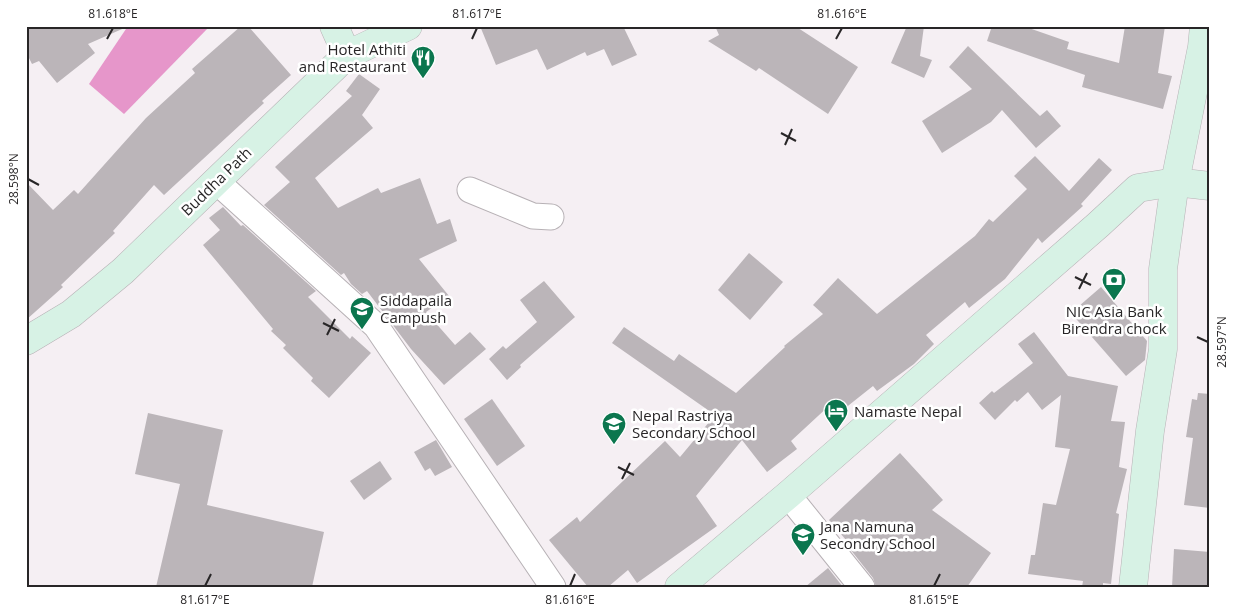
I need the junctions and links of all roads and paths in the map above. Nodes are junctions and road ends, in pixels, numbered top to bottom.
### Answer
1 (334, 26) edge
2 (408, 26) edge
3 (1204, 26) edge
4 (347, 56) junction
5 (216, 181) junction
6 (1175, 182) junction
7 (1210, 186) edge
8 (470, 190) dead end
9 (551, 217) dead end
10 (26, 341) edge
11 (788, 495) junction
12 (553, 587) edge
13 (679, 587) edge
14 (862, 587) edge
15 (1133, 587) edge

1 - 4 street
2 - 4 street, Buddha Path
3 - 6 street
4 - 5 street, Buddha Path
5 - 10 street, Buddha Path
5 - 12 street
6 - 7 street
6 - 11 street
6 - 15 street
8 - 9 street
11 - 13 street
11 - 14 street

